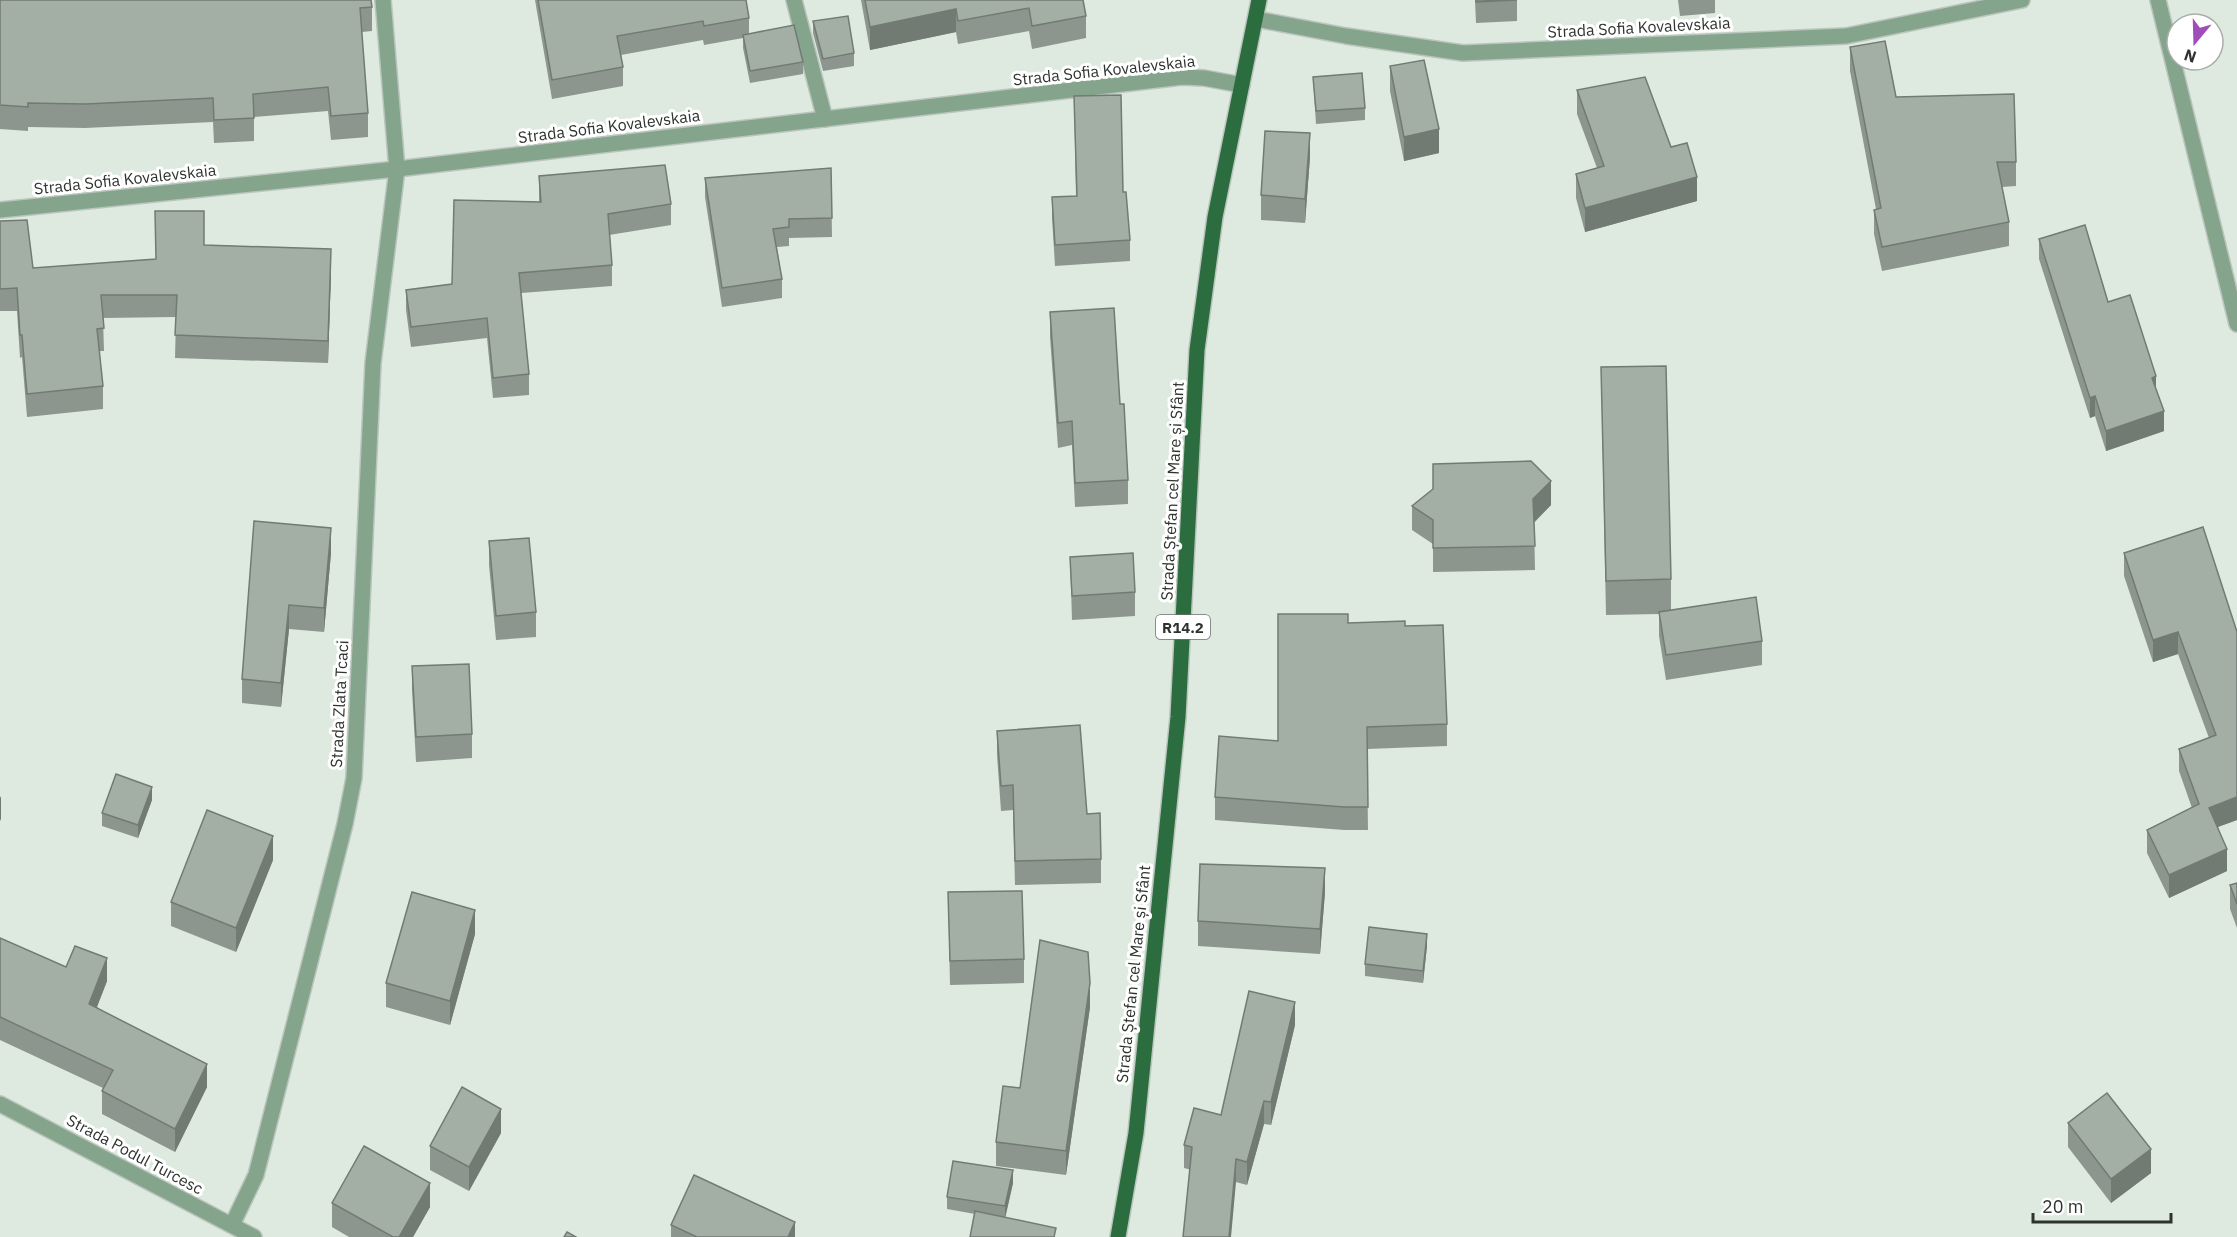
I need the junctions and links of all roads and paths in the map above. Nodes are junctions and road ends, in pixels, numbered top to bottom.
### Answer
1 (383, 0) edge
2 (794, 0) edge
3 (1259, 0) edge
4 (2022, 0) edge
5 (2158, 0) edge
6 (1256, 19) junction
7 (1242, 85) junction
8 (825, 119) junction
9 (397, 169) junction
10 (0, 210) edge
11 (2237, 324) edge
12 (0, 1104) edge
13 (232, 1225) junction
14 (254, 1237) edge
15 (1118, 1237) edge

1 - 9 street
2 - 8 street
3 - 6 main road, Strada Ștefan cel Mare și Sfânt / R14.2
4 - 6 street, Strada Sofia Kovalevskaia
5 - 11 street
6 - 7 main road, Strada Ștefan cel Mare și Sfânt / R14.2
7 - 8 street, Strada Sofia Kovalevskaia
7 - 15 main road, Strada Ștefan cel Mare și Sfânt / R14.2
8 - 9 street, Strada Sofia Kovalevskaia
9 - 10 street, Strada Sofia Kovalevskaia
9 - 13 street, Strada Zlata Tcaci
12 - 13 street, Strada Podul Turcesc
13 - 14 street, Strada Podul Turcesc

